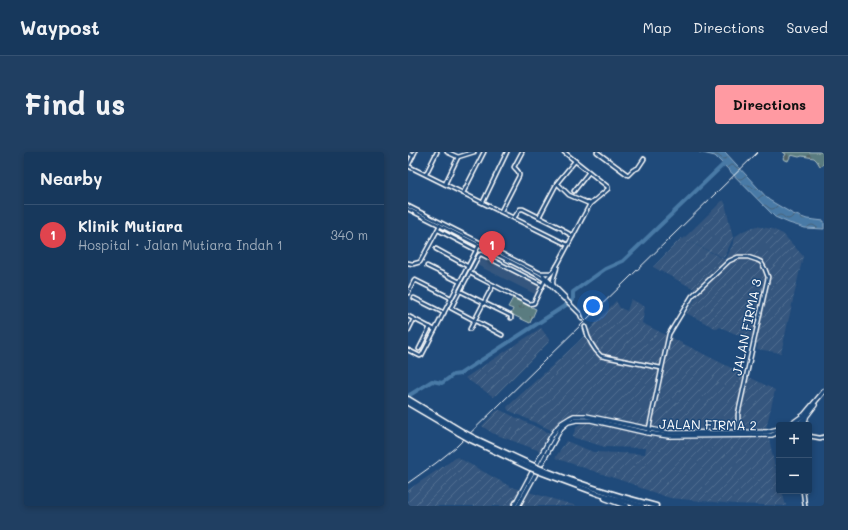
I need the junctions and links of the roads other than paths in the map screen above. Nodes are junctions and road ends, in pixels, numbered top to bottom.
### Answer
1 (415, 152) edge
2 (437, 152) edge
3 (447, 152) edge
4 (474, 152) edge
5 (484, 152) edge
6 (508, 152) edge
7 (522, 152) edge
8 (564, 152) edge
9 (597, 152) edge
10 (408, 153) edge
11 (413, 156) junction
12 (458, 157) junction
13 (644, 160) dead end
14 (575, 161) junction
15 (408, 166) edge
16 (589, 172) junction
17 (426, 174) junction
18 (557, 183) junction
19 (445, 184) junction
20 (574, 191) dead end
21 (463, 193) junction
22 (483, 202) junction
23 (590, 204) junction
24 (408, 206) edge
25 (408, 209) edge
26 (501, 211) junction
27 (539, 217) junction
28 (514, 218) junction
29 (441, 224) junction
30 (438, 230) junction
31 (573, 236) junction
32 (475, 239) junction
33 (479, 245) junction
34 (486, 245) junction
35 (568, 245) junction
36 (436, 249) dead end
37 (476, 250) junction
38 (501, 256) junction
39 (511, 262) junction
40 (408, 263) edge
41 (504, 264) junction
42 (557, 265) junction
43 (427, 266) dead end
44 (468, 266) junction
45 (552, 272) junction
46 (470, 273) junction
47 (539, 273) junction
48 (545, 280) junction
49 (460, 282) junction
50 (493, 285) junction
51 (542, 285) junction
52 (553, 285) junction
53 (460, 291) junction
54 (408, 293) edge
55 (414, 298) dead end
56 (451, 298) junction
57 (566, 300) junction
58 (484, 303) junction
59 (444, 313) junction
60 (408, 316) edge
61 (511, 318) dead end
62 (414, 319) junction
63 (582, 319) tunnel mouth
64 (475, 320) junction
65 (430, 327) junction
66 (585, 328) tunnel mouth
67 (470, 329) dead end
68 (435, 330) junction
69 (408, 331) edge
70 (502, 335) dead end
71 (419, 349) dead end
72 (408, 350) edge
73 (662, 368) junction
74 (824, 391) edge
75 (409, 402) edge
76 (806, 417) junction
77 (794, 422) edge
78 (800, 422) edge
79 (805, 422) edge
80 (648, 431) junction
81 (776, 432) edge
82 (776, 433) edge
83 (738, 434) junction
84 (812, 437) edge
85 (824, 437) edge
86 (540, 471) junction
87 (576, 486) junction
88 (803, 494) edge
89 (514, 506) edge
90 (518, 506) edge
91 (627, 506) edge
92 (642, 506) edge
93 (656, 506) edge
94 (805, 506) edge

1 - 11 street
2 - 17 street
3 - 12 street
4 - 12 street
5 - 21 street
6 - 22 street
7 - 26 street
8 - 14 street
9 - 13 street
10 - 11 street
11 - 15 street
12 - 19 street
14 - 16 street
14 - 18 street
15 - 17 street
16 - 20 street
16 - 23 street
17 - 19 street
18 - 23 street
18 - 27 street
19 - 21 street
21 - 22 street
22 - 26 street
23 - 31 street
24 - 29 street
25 - 29 street
26 - 28 street
27 - 28 street
27 - 31 street
28 - 35 street
29 - 30 street
29 - 32 street
29 - 33 street
30 - 37 street
30 - 40 street
31 - 35 street
32 - 33 street
32 - 34 street
33 - 34 street
33 - 37 street
33 - 38 street
34 - 47 street
35 - 42 street
36 - 44 street
37 - 44 street
38 - 39 street
38 - 41 street
39 - 41 street
39 - 48 street
41 - 46 street
41 - 51 street
42 - 45 street
42 - 52 street
43 - 49 street
44 - 49 street
45 - 47 street
45 - 48 street
46 - 50 street
46 - 53 street
47 - 48 street
48 - 51 street
48 - 52 street
48 - 57 street
49 - 56 street
50 - 51 street
50 - 58 street
52 - 57 street
53 - 58 street
53 - 64 street
54 - 56 street
55 - 59 street
56 - 59 street
57 - 63 street
58 - 61 street
58 - 64 street
59 - 68 street
60 - 62 street
62 - 65 street
62 - 69 street
64 - 67 street
64 - 70 street
65 - 68 street
65 - 71 street
66 - 73 street
68 - 72 street
73 - 80 street, JALAN FIRMA 3
73 - 83 street, JALAN FIRMA 3
74 - 76 main road
74 - 77 main road
75 - 86 highway, bridge
76 - 78 main road
76 - 79 main road
80 - 83 main road, JALAN FIRMA 2
80 - 89 main road, JALAN FIRMA 2
80 - 90 main road, JALAN FIRMA 2
81 - 83 main road, JALAN FIRMA 2
82 - 83 main road, JALAN FIRMA 2
84 - 85 street
86 - 87 highway
86 - 93 highway
87 - 91 highway
87 - 92 highway
88 - 94 street

